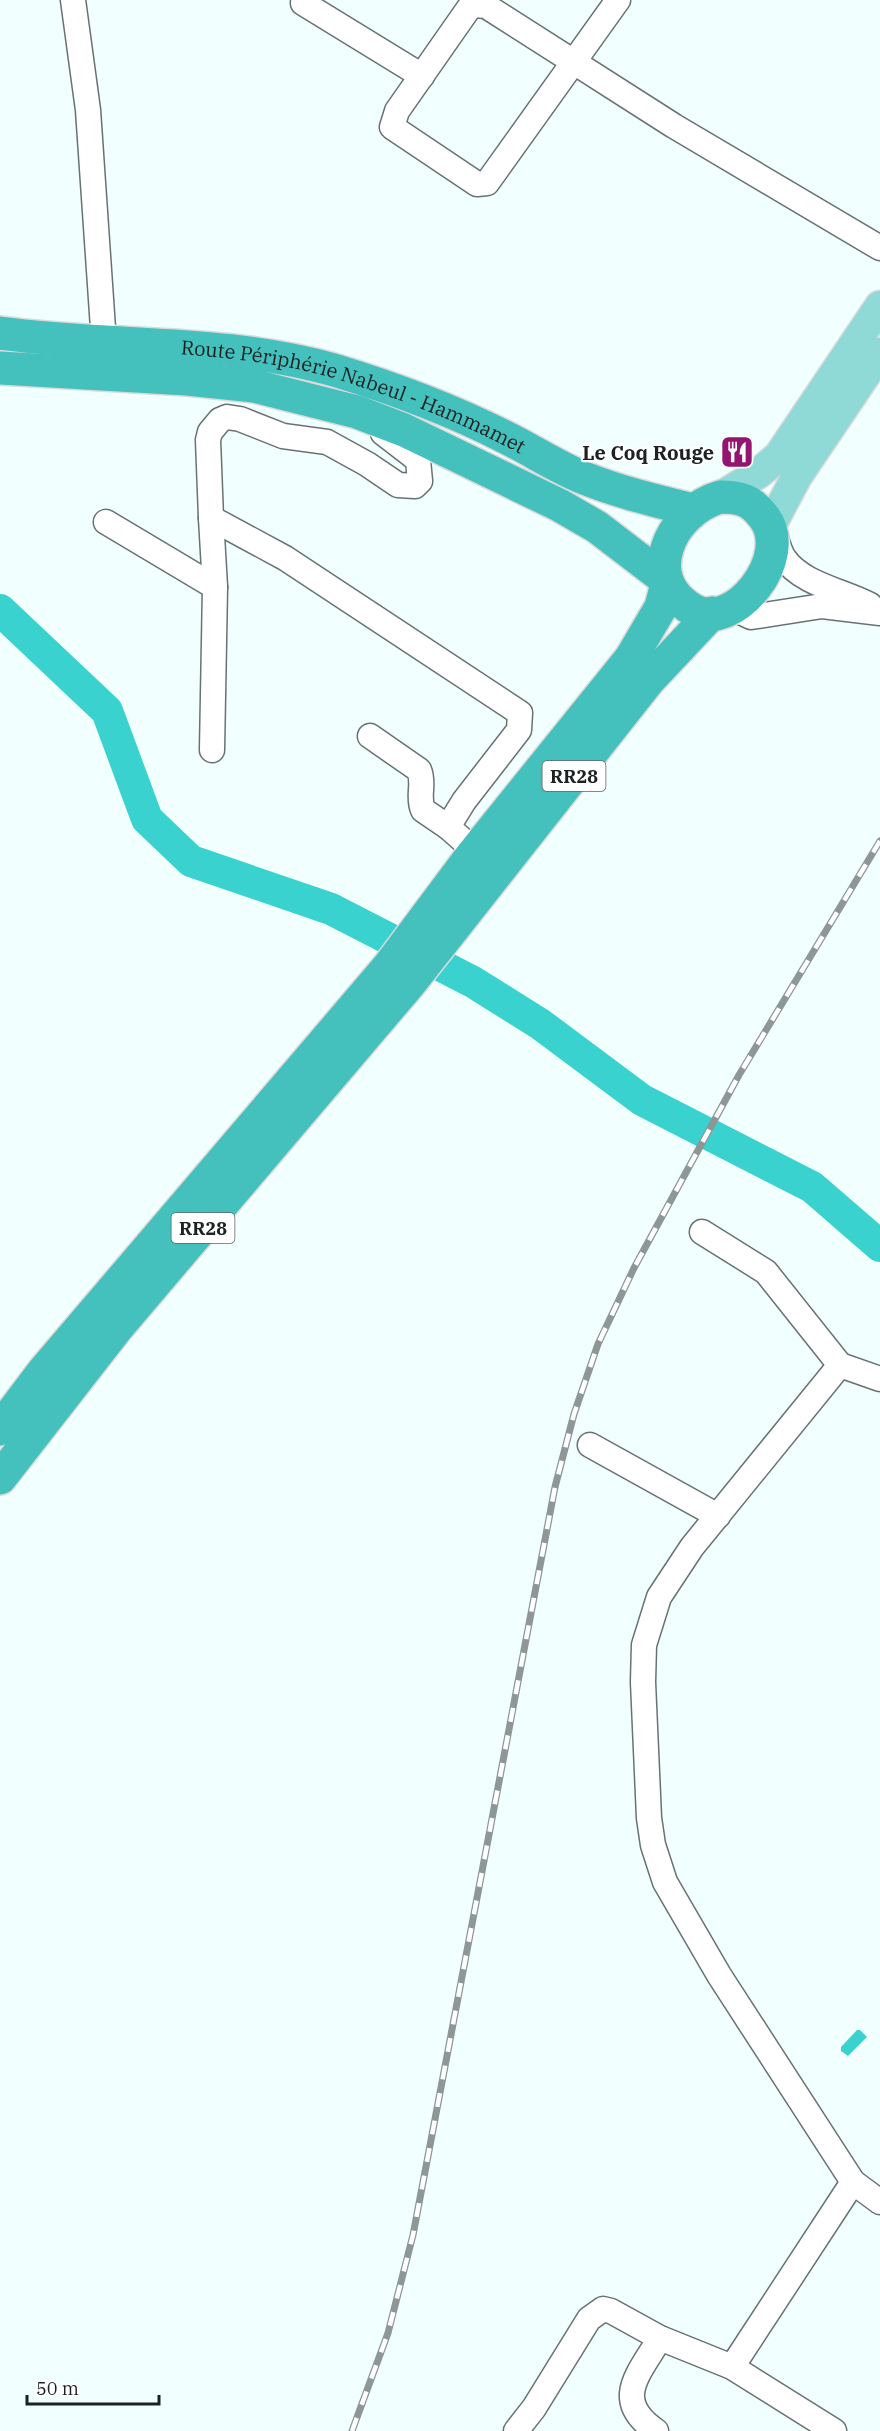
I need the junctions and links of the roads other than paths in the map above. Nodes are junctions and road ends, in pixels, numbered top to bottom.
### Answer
1 (73, 0) edge
2 (618, 0) edge
3 (302, 1) edge
4 (572, 63) junction
5 (422, 76) junction
6 (880, 248) edge
7 (880, 306) edge
8 (0, 333) edge
9 (105, 343) junction
10 (880, 353) edge
11 (0, 368) edge
12 (357, 411) junction
13 (706, 504) junction
14 (211, 518) junction
15 (106, 522) dead end
16 (772, 528) junction
17 (666, 582) junction
18 (215, 587) junction
19 (722, 611) junction
20 (880, 612) edge
21 (370, 736) dead end
22 (212, 750) dead end
23 (448, 827) junction
24 (472, 854) junction
25 (430, 935) junction
26 (702, 1232) dead end
27 (840, 1365) junction
28 (880, 1379) edge
29 (10, 1423) edge
30 (590, 1445) dead end
31 (0, 1478) edge
32 (718, 1516) junction
33 (853, 2182) junction
34 (880, 2202) edge
35 (660, 2338) junction
36 (732, 2367) junction
37 (516, 2431) edge
38 (656, 2431) edge
39 (834, 2431) edge

1 - 9 street
2 - 4 street
3 - 5 street
4 - 5 street
4 - 5 street
4 - 6 street
7 - 13 main road, RR28
8 - 9 highway, Route Périphérie Nabeul - Hammamet
9 - 13 highway, Route Périphérie Nabeul - Hammamet
10 - 16 main road, RR28
11 - 12 highway, Route Périphérie Nabeul - Hammamet
12 - 14 street
12 - 17 highway, Route Périphérie Nabeul - Hammamet
13 - 16 highway
13 - 17 highway, RR28
14 - 18 street
14 - 23 street
15 - 18 street
16 - 19 highway, RR28
16 - 20 street
17 - 19 highway
17 - 24 highway, RR28
18 - 22 street
19 - 20 street
19 - 25 highway, RR28
21 - 23 street
23 - 24 street
24 - 25 highway, RR28
25 - 29 highway, RR28
26 - 27 street
27 - 28 street
27 - 32 street
29 - 31 highway, RR28
30 - 32 street
32 - 33 street
33 - 34 street
33 - 36 street
35 - 36 street
35 - 37 street
35 - 38 street
36 - 39 street

